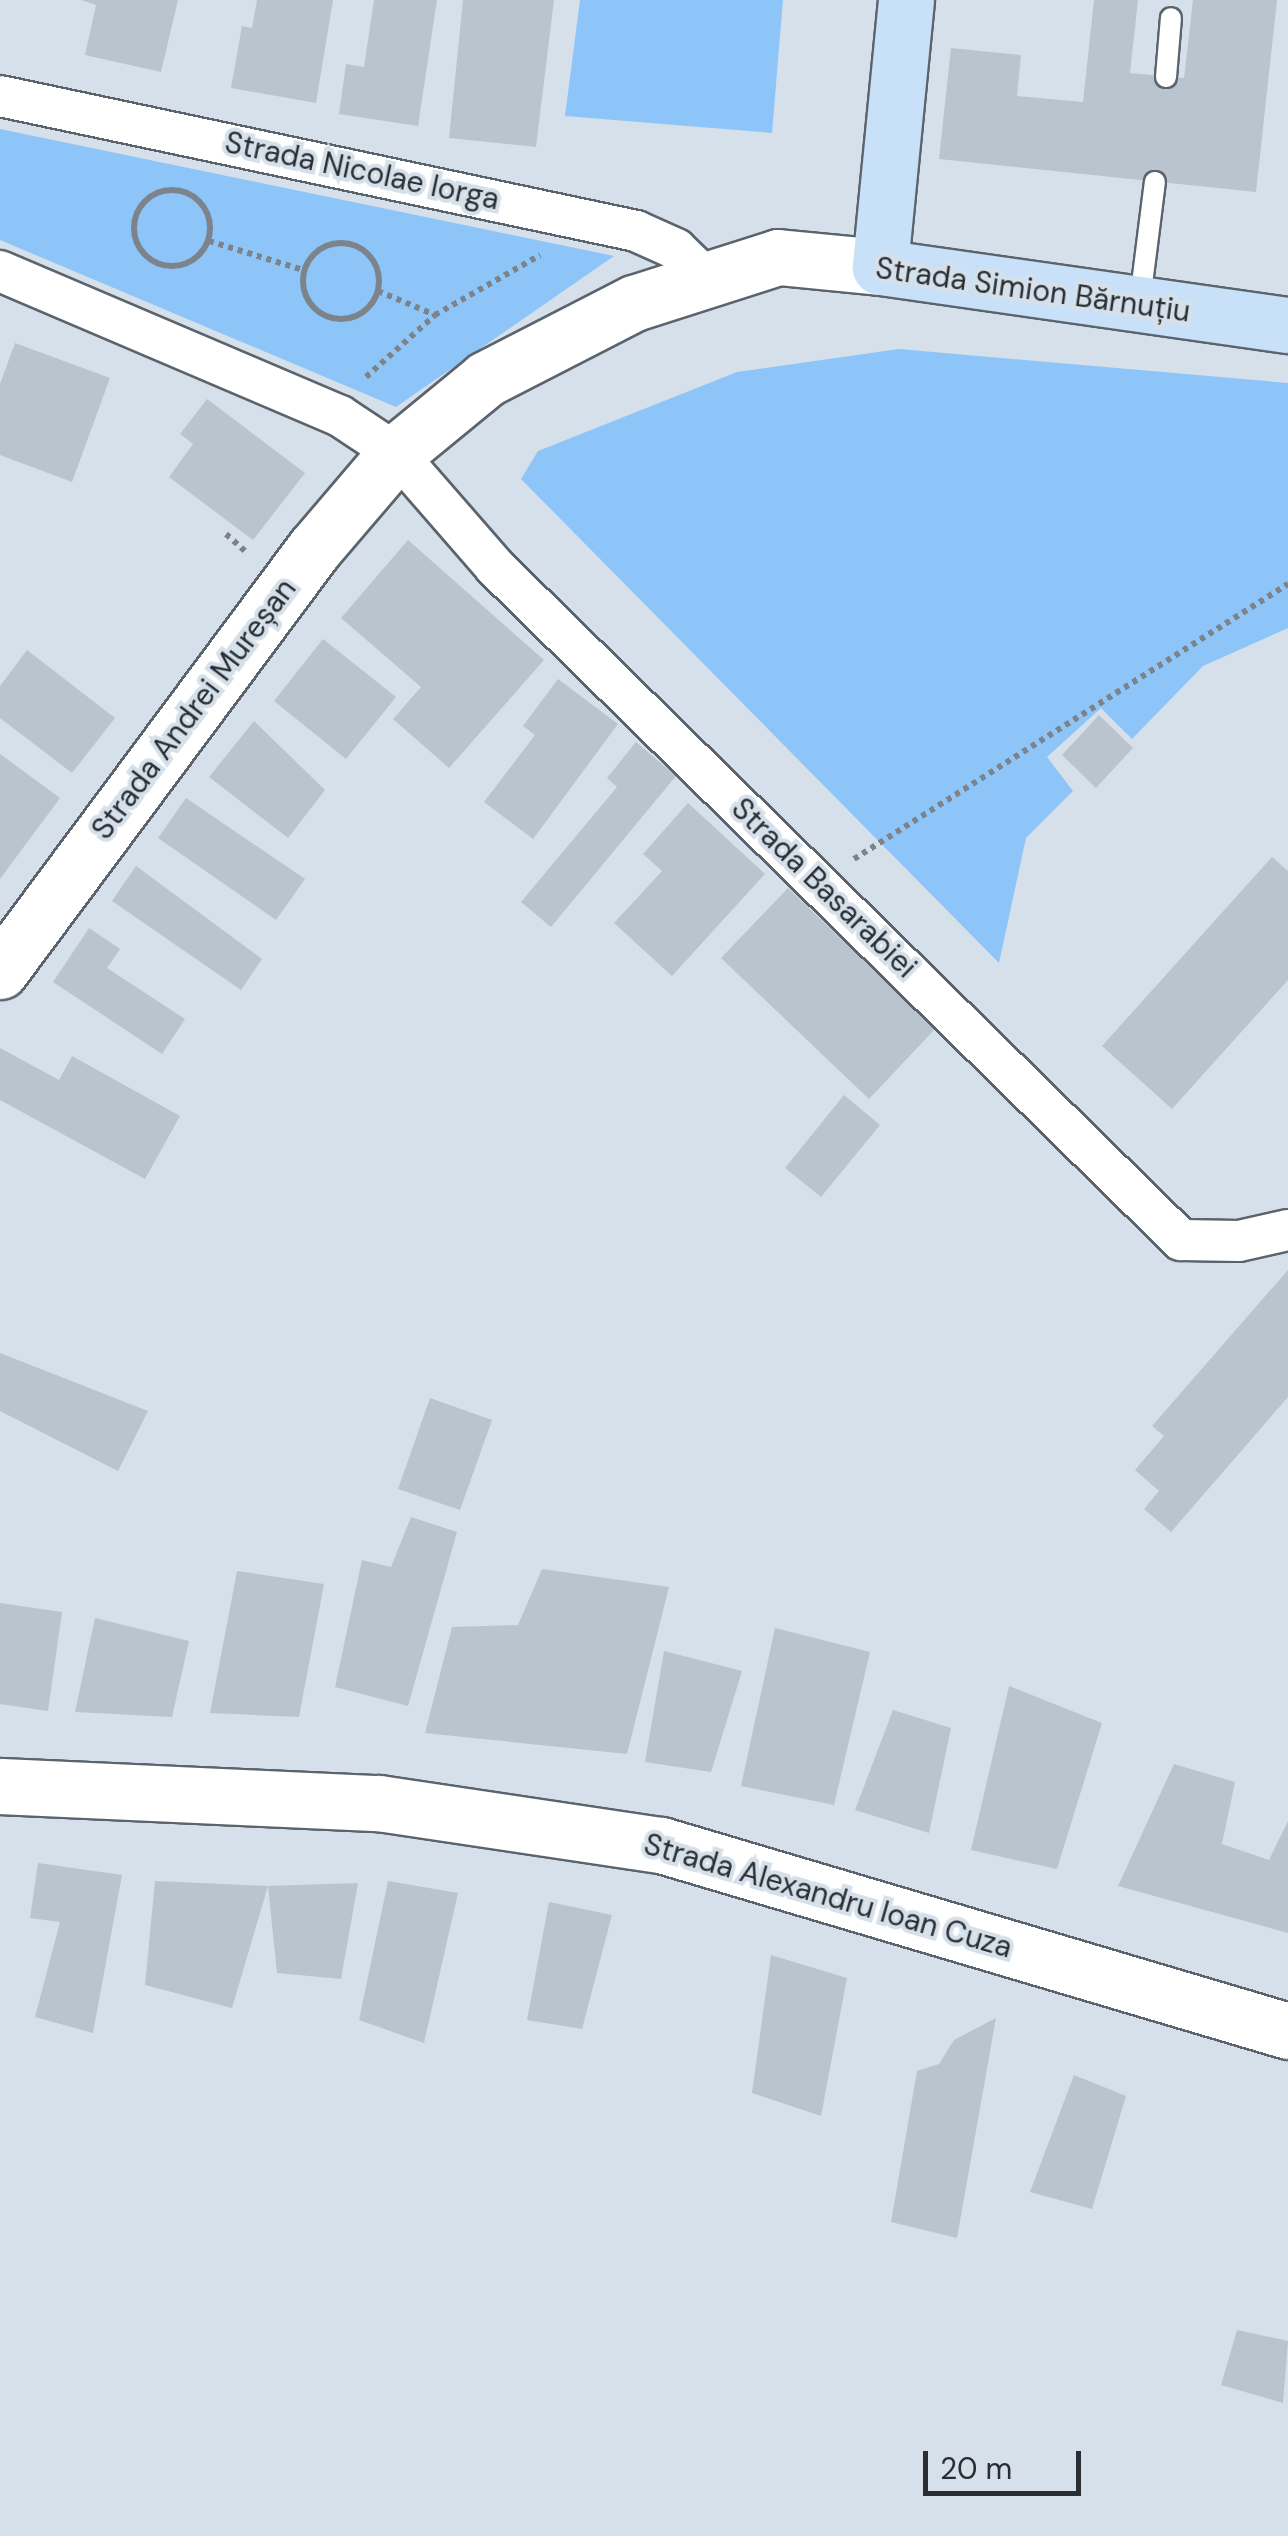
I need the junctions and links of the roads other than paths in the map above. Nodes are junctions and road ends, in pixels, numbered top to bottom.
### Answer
1 (906, 0) edge
2 (1172, 18) dead end
3 (1166, 77) dead end
4 (0, 96) edge
5 (1155, 182) dead end
6 (778, 257) joint
7 (880, 268) junction
8 (0, 272) edge
9 (708, 280) junction
10 (1140, 306) junction
11 (1288, 325) edge
12 (396, 453) junction
13 (0, 971) edge
14 (1288, 1230) edge
15 (0, 1786) edge
16 (1288, 2031) edge

1 - 7 main road
2 - 3 lane
4 - 9 street, Strada Nicolae Iorga
5 - 10 lane
6 - 7 street, Strada Simion Bărnuțiu
6 - 9 street, Strada Andrei Mureșan
7 - 10 main road, Strada Simion Bărnuțiu
8 - 12 street
9 - 12 street, Strada Andrei Mureșan
10 - 11 main road, Strada Simion Bărnuțiu
12 - 13 street, Strada Andrei Mureșan
12 - 14 street, Strada Basarabiei
15 - 16 street, Strada Alexandru Ioan Cuza

